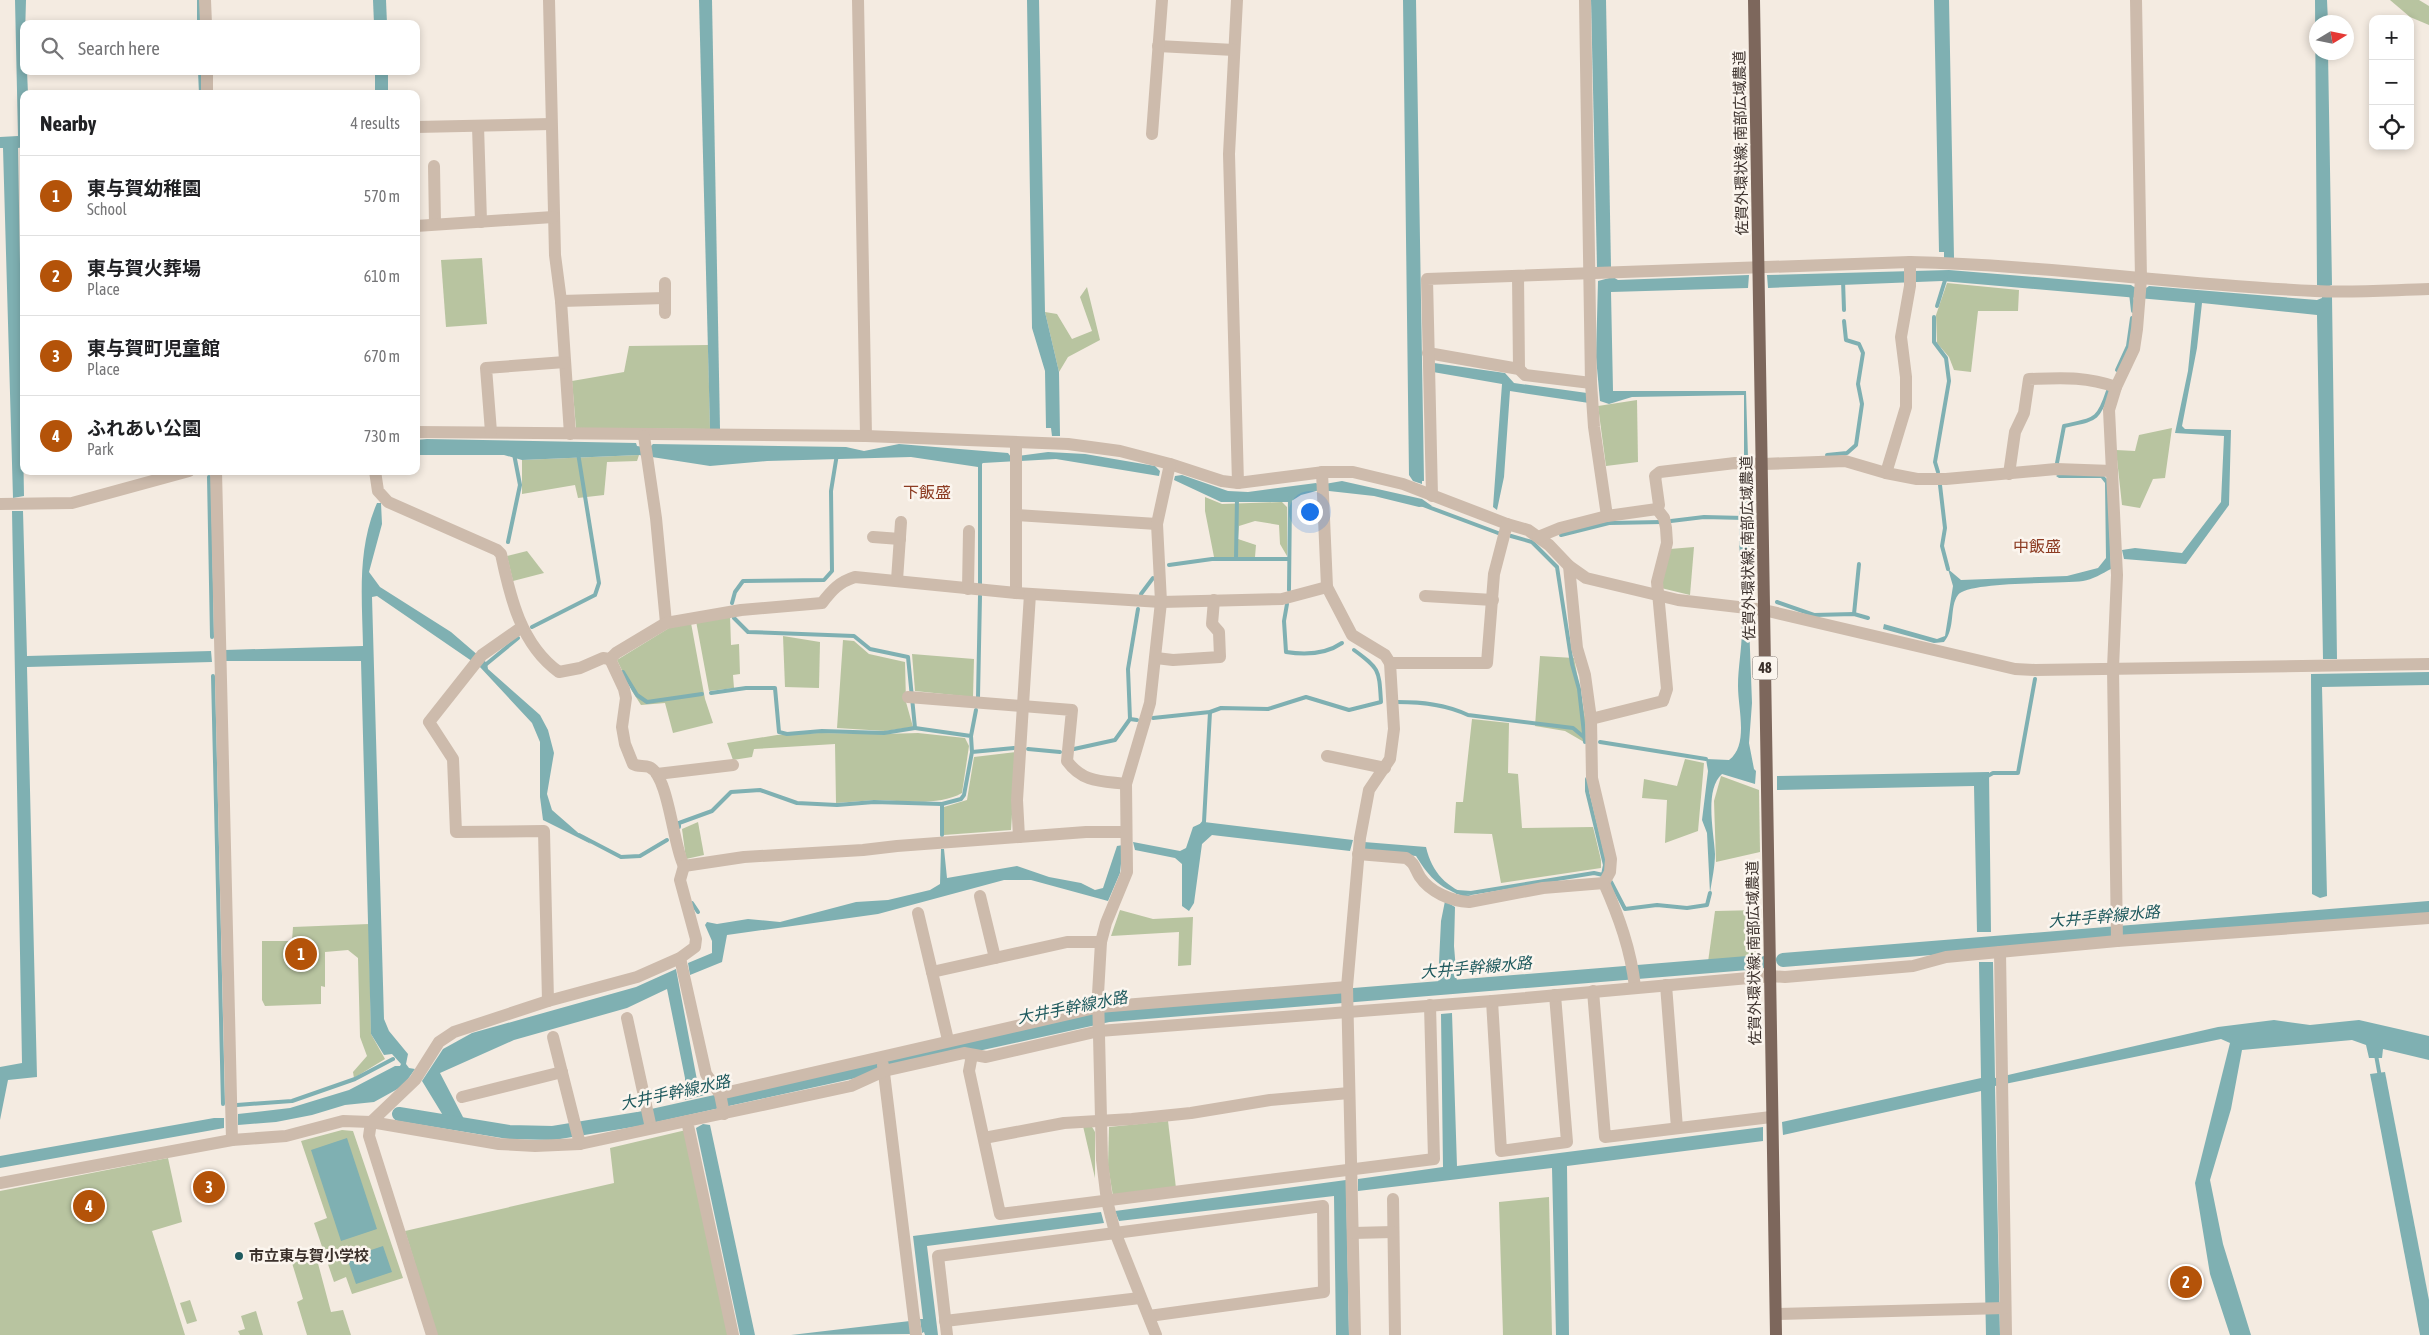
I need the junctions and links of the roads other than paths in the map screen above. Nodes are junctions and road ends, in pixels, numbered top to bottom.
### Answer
1 (205, 0) edge
2 (549, 0) edge
3 (858, 0) edge
4 (1162, 0) edge
5 (1237, 0) edge
6 (1584, 0) edge
7 (1754, 0) edge
8 (2136, 0) edge
9 (206, 20) edge
10 (1158, 46) junction
11 (1234, 50) junction
12 (207, 75) edge
13 (207, 90) edge
14 (551, 124) junction
15 (478, 126) junction
16 (420, 128) edge
17 (1152, 134) dead end
18 (434, 166) dead end
19 (553, 217) junction
20 (481, 222) junction
21 (435, 224) junction
22 (420, 226) edge
23 (1910, 262) junction
24 (1760, 267) junction
25 (1588, 274) junction
26 (1518, 276) junction
27 (2141, 279) junction
28 (665, 283) dead end
29 (2429, 289) edge
30 (665, 298) junction
31 (561, 301) junction
32 (665, 312) dead end
33 (1428, 353) junction
34 (565, 362) junction
35 (1519, 369) junction
36 (1591, 383) junction
37 (2116, 388) junction
38 (420, 432) edge
39 (491, 432) junction
40 (570, 434) junction
41 (644, 436) junction
42 (866, 436) junction
43 (1016, 454) junction
44 (1170, 464) junction
45 (1764, 464) junction
46 (2112, 471) junction
47 (1886, 473) junction
48 (2009, 474) junction
49 (175, 475) edge
50 (216, 475) edge
51 (376, 475) edge
52 (1322, 482) junction
53 (1238, 483) junction
54 (1432, 496) junction
55 (5, 504) edge
56 (1657, 509) junction
57 (1016, 515) junction
58 (1607, 516) junction
59 (901, 522) dead end
60 (1157, 524) junction
61 (1508, 524) junction
62 (969, 531) dead end
63 (873, 537) dead end
64 (1538, 537) junction
65 (900, 539) junction
66 (1569, 566) junction
67 (897, 580) junction
68 (1327, 587) junction
69 (968, 589) junction
70 (1016, 593) junction
71 (1030, 594) junction
72 (1658, 595) junction
73 (1425, 596) dead end
74 (1214, 600) junction
75 (1493, 600) junction
76 (1161, 602) junction
77 (1764, 610) junction
78 (666, 623) junction
79 (522, 627) junction
80 (1156, 658) junction
81 (610, 659) junction
82 (1390, 663) junction
83 (2429, 664) edge
84 (2114, 668) junction
85 (911, 697) dead end
86 (1023, 706) junction
87 (1591, 719) junction
88 (1327, 756) dead end
89 (733, 764) dead end
90 (1385, 768) junction
91 (657, 774) junction
92 (1126, 784) junction
93 (1126, 832) junction
94 (1019, 837) junction
95 (1358, 854) junction
96 (684, 866) junction
97 (1604, 883) junction
98 (980, 896) dead end
99 (918, 913) dead end
100 (2429, 918) edge
101 (2117, 941) junction
102 (1102, 942) junction
103 (2000, 952) junction
104 (680, 958) junction
105 (995, 958) junction
106 (932, 972) junction
107 (1771, 976) junction
108 (1635, 982) junction
109 (1666, 985) junction
110 (1347, 987) junction
111 (1593, 991) junction
112 (1555, 994) junction
113 (548, 1001) junction
114 (1492, 1001) junction
115 (1430, 1005) junction
116 (1348, 1006) junction
117 (1100, 1007) junction
118 (627, 1018) dead end
119 (1099, 1027) junction
120 (553, 1037) dead end
121 (948, 1040) junction
122 (972, 1055) junction
123 (882, 1056) junction
124 (884, 1071) junction
125 (562, 1072) junction
126 (1349, 1093) junction
127 (462, 1098) dead end
128 (722, 1105) junction
129 (1771, 1117) junction
130 (650, 1120) junction
131 (1101, 1120) junction
132 (688, 1121) junction
133 (371, 1122) junction
134 (1677, 1128) junction
135 (577, 1135) junction
136 (984, 1138) junction
137 (232, 1140) junction
138 (1351, 1170) junction
139 (0, 1183) edge
140 (1393, 1199) dead end
141 (1106, 1201) junction
142 (1115, 1232) junction
143 (1393, 1232) junction
144 (1353, 1233) junction
145 (1140, 1298) junction
146 (2002, 1308) junction
147 (1776, 1314) junction
148 (1149, 1316) junction
149 (945, 1321) junction
150 (432, 1335) edge
151 (733, 1335) edge
152 (916, 1335) edge
153 (947, 1335) edge
154 (1156, 1335) edge
155 (1355, 1335) edge
156 (1395, 1335) edge
157 (1776, 1335) edge
158 (2006, 1335) edge

1 - 9 street
2 - 14 street
3 - 42 street
4 - 10 street
5 - 11 street
6 - 25 street
7 - 24 main road, 佐賀外環状線; 南部広域農道 / 48
8 - 27 street
10 - 11 street
10 - 17 street
11 - 53 street
12 - 13 street
14 - 15 street
14 - 19 street
15 - 16 street
15 - 20 street
18 - 21 street
19 - 20 street
19 - 31 street
20 - 21 street
21 - 22 street
23 - 24 street
23 - 27 street
23 - 47 street
24 - 25 street
24 - 45 main road, 佐賀外環状線; 南部広域農道 / 48
25 - 26 street
25 - 36 street
26 - 33 street
26 - 35 street
27 - 29 street
27 - 37 street
28 - 30 street
30 - 31 street
30 - 32 street
31 - 34 street
33 - 35 street
33 - 54 street
34 - 39 street
34 - 40 street
35 - 36 street
36 - 58 street
37 - 46 street
37 - 48 street
38 - 39 street
39 - 40 street
40 - 41 street
41 - 42 street
41 - 78 street
42 - 43 street
43 - 44 street
43 - 57 street
44 - 53 street
44 - 60 street
45 - 47 street
45 - 56 street
45 - 77 main road, 佐賀外環状線; 南部広域農道 / 48
46 - 48 street
46 - 84 street
47 - 48 street
49 - 55 street
50 - 137 street
51 - 79 street
52 - 53 street
52 - 54 street
52 - 68 street
54 - 61 street
56 - 58 street
56 - 72 street
57 - 60 street
57 - 70 street
58 - 64 street
59 - 65 street
60 - 76 street
61 - 64 street
61 - 75 street
62 - 69 street
63 - 65 street
64 - 66 street
65 - 67 street
66 - 72 street
66 - 87 street
67 - 69 street
67 - 78 street
68 - 74 street
68 - 82 street
69 - 70 street
70 - 71 street
71 - 76 street
71 - 86 street
72 - 77 street
72 - 87 street
73 - 75 street
74 - 76 street
74 - 80 street
75 - 82 street
76 - 80 street
77 - 84 street
77 - 107 main road, 佐賀外環状線; 南部広域農道 / 48
78 - 81 street
79 - 81 street
79 - 113 street
80 - 92 street
81 - 91 street
82 - 90 street
83 - 84 street
84 - 101 street
85 - 86 street
86 - 92 street
86 - 94 street
87 - 97 street
88 - 90 street
89 - 91 street
90 - 95 street
91 - 96 street
92 - 93 street
93 - 94 street
93 - 102 street
94 - 96 street
95 - 97 street
95 - 110 street
96 - 104 street
97 - 108 street
98 - 105 street
99 - 106 street
100 - 101 street
101 - 103 street
102 - 105 street
102 - 117 street
103 - 107 street
103 - 146 street
104 - 113 street
104 - 128 street
105 - 106 street
106 - 121 street
107 - 109 street
107 - 129 main road, 佐賀外環状線; 南部広域農道 / 48
108 - 109 street
108 - 111 street
109 - 134 street
110 - 116 street
110 - 117 street
111 - 112 street
111 - 134 street
112 - 114 street
112 - 114 street
113 - 133 street
114 - 115 street
115 - 116 street
115 - 138 street
116 - 119 street
116 - 126 street
117 - 119 street
117 - 121 street
118 - 130 street
119 - 122 street
119 - 131 street
120 - 125 street
121 - 123 street
122 - 124 street
122 - 136 street
123 - 124 street
123 - 128 street
124 - 128 street
124 - 152 street
125 - 127 street
125 - 135 street
126 - 131 street
126 - 138 street
128 - 132 street
129 - 134 street
129 - 147 main road, 佐賀外環状線; 南部広域農道 / 48
130 - 132 street
130 - 135 street
131 - 136 street
131 - 141 street
132 - 151 street
133 - 135 street
133 - 137 street
133 - 150 street
136 - 141 street
137 - 139 street
138 - 141 street
138 - 144 street
140 - 143 street
141 - 142 street
142 - 145 street
142 - 148 street
142 - 149 street
143 - 144 street
143 - 156 street
144 - 155 street
145 - 148 street
145 - 149 street
146 - 147 street
146 - 158 street
147 - 157 main road, 佐賀外環状線; 南部広域農道 / 48
148 - 154 street
149 - 153 street

